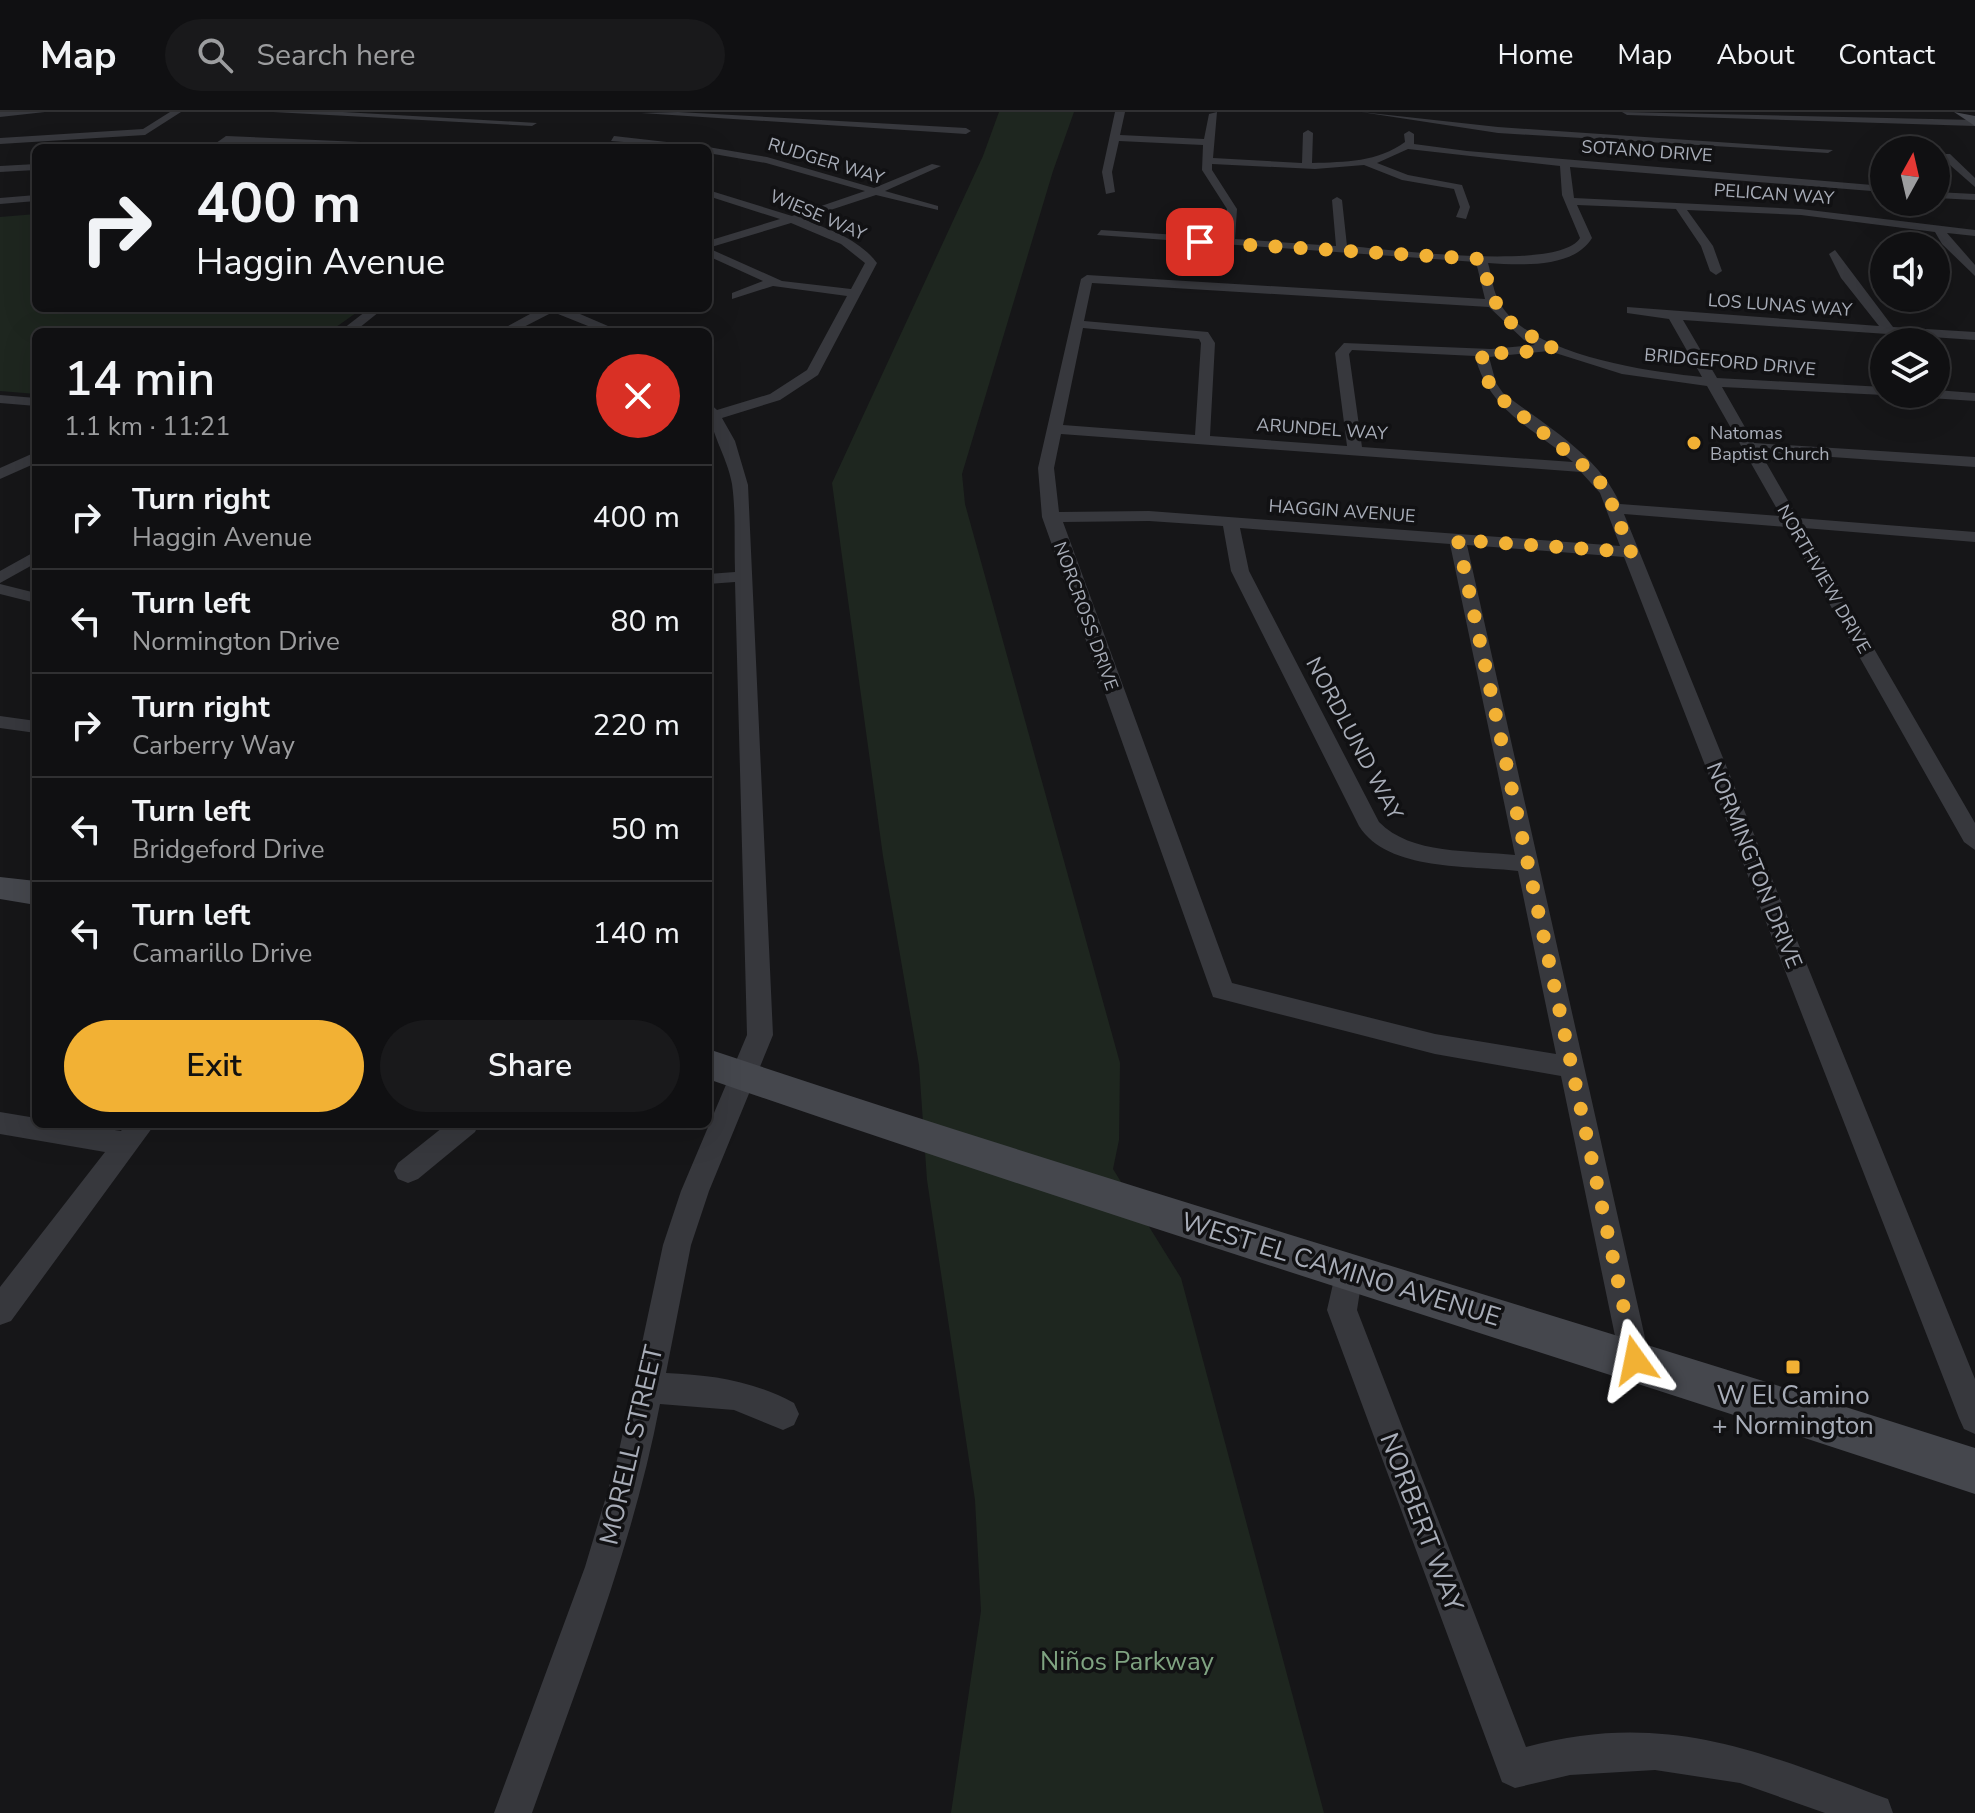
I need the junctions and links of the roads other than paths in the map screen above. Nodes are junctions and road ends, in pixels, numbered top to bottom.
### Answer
1 (40, 112) edge
2 (176, 112) edge
3 (278, 112) edge
4 (294, 112) edge
5 (647, 112) edge
6 (876, 112) edge
7 (1120, 112) edge
8 (1366, 112) edge
9 (1627, 112) edge
10 (1961, 112) edge
11 (1650, 113) edge
12 (0, 114) edge
13 (396, 114) edge
14 (1214, 114) dead end
15 (1414, 119) junction
16 (637, 121) dead end
17 (532, 123) dead end
18 (1975, 123) edge
19 (867, 126) junction
20 (629, 129) dead end
21 (966, 131) dead end
22 (1308, 133) dead end
23 (1114, 138) junction
24 (614, 139) junction
25 (859, 140) dead end
26 (0, 141) edge
27 (1650, 141) junction
28 (1208, 142) junction
29 (219, 144) edge
30 (338, 144) edge
31 (604, 144) edge
32 (658, 144) edge
33 (1408, 146) junction
34 (1828, 150) dead end
35 (712, 151) edge
36 (1950, 160) edge
37 (1207, 161) junction
38 (1365, 162) junction
39 (1307, 164) junction
40 (1565, 164) junction
41 (936, 166) dead end
42 (32, 167) edge
43 (0, 169) edge
44 (1975, 184) edge
45 (1870, 187) edge
46 (873, 192) junction
47 (1110, 192) dead end
48 (712, 194) edge
49 (1950, 196) edge
50 (1975, 197) edge
51 (32, 198) edge
52 (1337, 200) dead end
53 (0, 201) edge
54 (1569, 201) junction
55 (1679, 206) junction
56 (934, 208) dead end
57 (1872, 216) edge
58 (1462, 217) dead end
59 (792, 219) junction
60 (1871, 220) junction
61 (1939, 229) junction
62 (1101, 233) dead end
63 (1975, 233) edge
64 (712, 244) edge
65 (1229, 244) junction
66 (1342, 250) junction
67 (712, 254) edge
68 (1835, 254) dead end
69 (1481, 259) junction
70 (1716, 271) dead end
71 (1975, 272) edge
72 (773, 282) junction
73 (857, 294) junction
74 (736, 296) dead end
75 (1493, 303) junction
76 (1631, 310) dead end
77 (373, 312) edge
78 (545, 312) edge
79 (563, 312) edge
80 (1674, 316) junction
81 (1077, 324) junction
82 (351, 328) edge
83 (512, 328) edge
84 (605, 328) edge
85 (1887, 328) edge
86 (1870, 329) edge
87 (1950, 334) edge
88 (1975, 336) edge
89 (1553, 347) junction
90 (1481, 353) junction
91 (1710, 381) junction
92 (1870, 390) edge
93 (1950, 395) edge
94 (1975, 397) edge
95 (0, 399) edge
96 (32, 402) edge
97 (712, 411) edge
98 (1054, 429) junction
99 (1202, 440) junction
100 (1749, 447) junction
101 (1355, 451) junction
102 (32, 459) edge
103 (1975, 462) edge
104 (1587, 468) junction
105 (0, 474) edge
106 (1614, 508) junction
107 (1050, 517) junction
108 (1231, 522) junction
109 (1792, 523) junction
110 (1973, 539) edge
111 (1458, 540) junction
112 (1631, 552) junction
113 (32, 558) edge
114 (744, 576) junction
115 (0, 578) edge
116 (712, 579) edge
117 (0, 589) edge
118 (32, 597) edge
119 (0, 722) edge
120 (32, 726) edge
121 (1975, 842) edge
122 (1529, 864) junction
123 (0, 888) edge
124 (32, 892) edge
125 (1572, 1067) junction
126 (727, 1070) edge
127 (0, 1123) edge
128 (32, 1126) edge
129 (712, 1127) edge
130 (61, 1128) edge
131 (461, 1128) edge
132 (712, 1128) edge
133 (134, 1134) edge
134 (408, 1171) dead end
135 (1348, 1272) junction
136 (0, 1311) edge
137 (1635, 1360) junction
138 (648, 1388) junction
139 (783, 1414) dead end
140 (1975, 1418) edge
141 (1975, 1471) edge
142 (513, 1813) edge
143 (1874, 1813) edge

1 - 12 street
2 - 26 street
3 - 4 street
4 - 13 street
5 - 16 street
5 - 19 street
6 - 19 street
7 - 23 street
8 - 15 street
9 - 11 street
10 - 18 main road
11 - 18 street
11 - 27 street
13 - 17 street
14 - 28 street
15 - 27 street
15 - 33 street
19 - 21 street
19 - 25 street
20 - 24 street
22 - 39 street
23 - 28 street
23 - 47 street
24 - 31 street
24 - 32 street
27 - 34 street
28 - 37 street
29 - 30 street
33 - 38 street
33 - 40 street, SOTANO DRIVE
35 - 46 street, RUDGER WAY
36 - 44 street
37 - 39 street
37 - 65 street
38 - 39 street
38 - 58 street
40 - 45 street, SOTANO DRIVE
40 - 54 street
41 - 46 street
42 - 43 street
46 - 56 street, RUDGER WAY
46 - 59 street
48 - 59 street, WIESE WAY
49 - 50 street
51 - 53 street
52 - 66 street
54 - 55 street, PELICAN WAY
54 - 69 street
55 - 60 street, PELICAN WAY
55 - 70 street
57 - 60 street
59 - 64 street
59 - 73 street, WIESE WAY
60 - 61 street, PELICAN WAY
61 - 63 street, PELICAN WAY
61 - 71 street
62 - 65 street
65 - 66 street
66 - 69 street
67 - 72 street
68 - 85 street
69 - 75 street
72 - 73 street
72 - 74 street
73 - 97 street, WIESE WAY
75 - 81 street, NORCROSS DRIVE
75 - 89 street, BRIDGEFORD DRIVE
76 - 80 street, LOS LUNAS WAY
77 - 82 street
78 - 83 street
79 - 84 street
80 - 86 street, LOS LUNAS WAY
80 - 91 street, NORTHVIEW DRIVE
81 - 98 street, NORCROSS DRIVE
81 - 99 street
87 - 88 street, LOS LUNAS WAY
89 - 90 street
89 - 91 street, BRIDGEFORD DRIVE
90 - 101 street
90 - 104 street, NORMINGTON DRIVE
91 - 92 street, BRIDGEFORD DRIVE
91 - 100 street, NORTHVIEW DRIVE
93 - 94 street
95 - 96 street
97 - 114 street, MORELL STREET
98 - 99 street, ARUNDEL WAY
98 - 107 street, NORCROSS DRIVE
99 - 101 street, ARUNDEL WAY
100 - 103 street
100 - 109 street, NORTHVIEW DRIVE
101 - 104 street, ARUNDEL WAY
102 - 105 street
104 - 106 street, NORMINGTON DRIVE
106 - 109 street
106 - 112 street, NORMINGTON DRIVE
107 - 108 street, HAGGIN AVENUE
107 - 125 street, NORCROSS DRIVE
108 - 111 street, HAGGIN AVENUE
108 - 122 street, NORDLUND WAY
109 - 110 street
109 - 121 street, NORTHVIEW DRIVE
111 - 112 street, HAGGIN AVENUE
111 - 122 street
112 - 140 street, NORMINGTON DRIVE
113 - 115 street
114 - 116 street
114 - 126 street, MORELL STREET
117 - 118 street
119 - 120 street
122 - 125 street
123 - 124 main road
125 - 137 street
126 - 129 street, MORELL STREET
126 - 135 main road, WEST EL CAMINO AVENUE
127 - 128 street
130 - 133 street
131 - 134 street
132 - 138 street, MORELL STREET
133 - 136 street
135 - 137 main road, WEST EL CAMINO AVENUE
135 - 143 street, NORBERT WAY
137 - 141 main road, WEST EL CAMINO AVENUE
138 - 139 street
138 - 142 street, MORELL STREET

